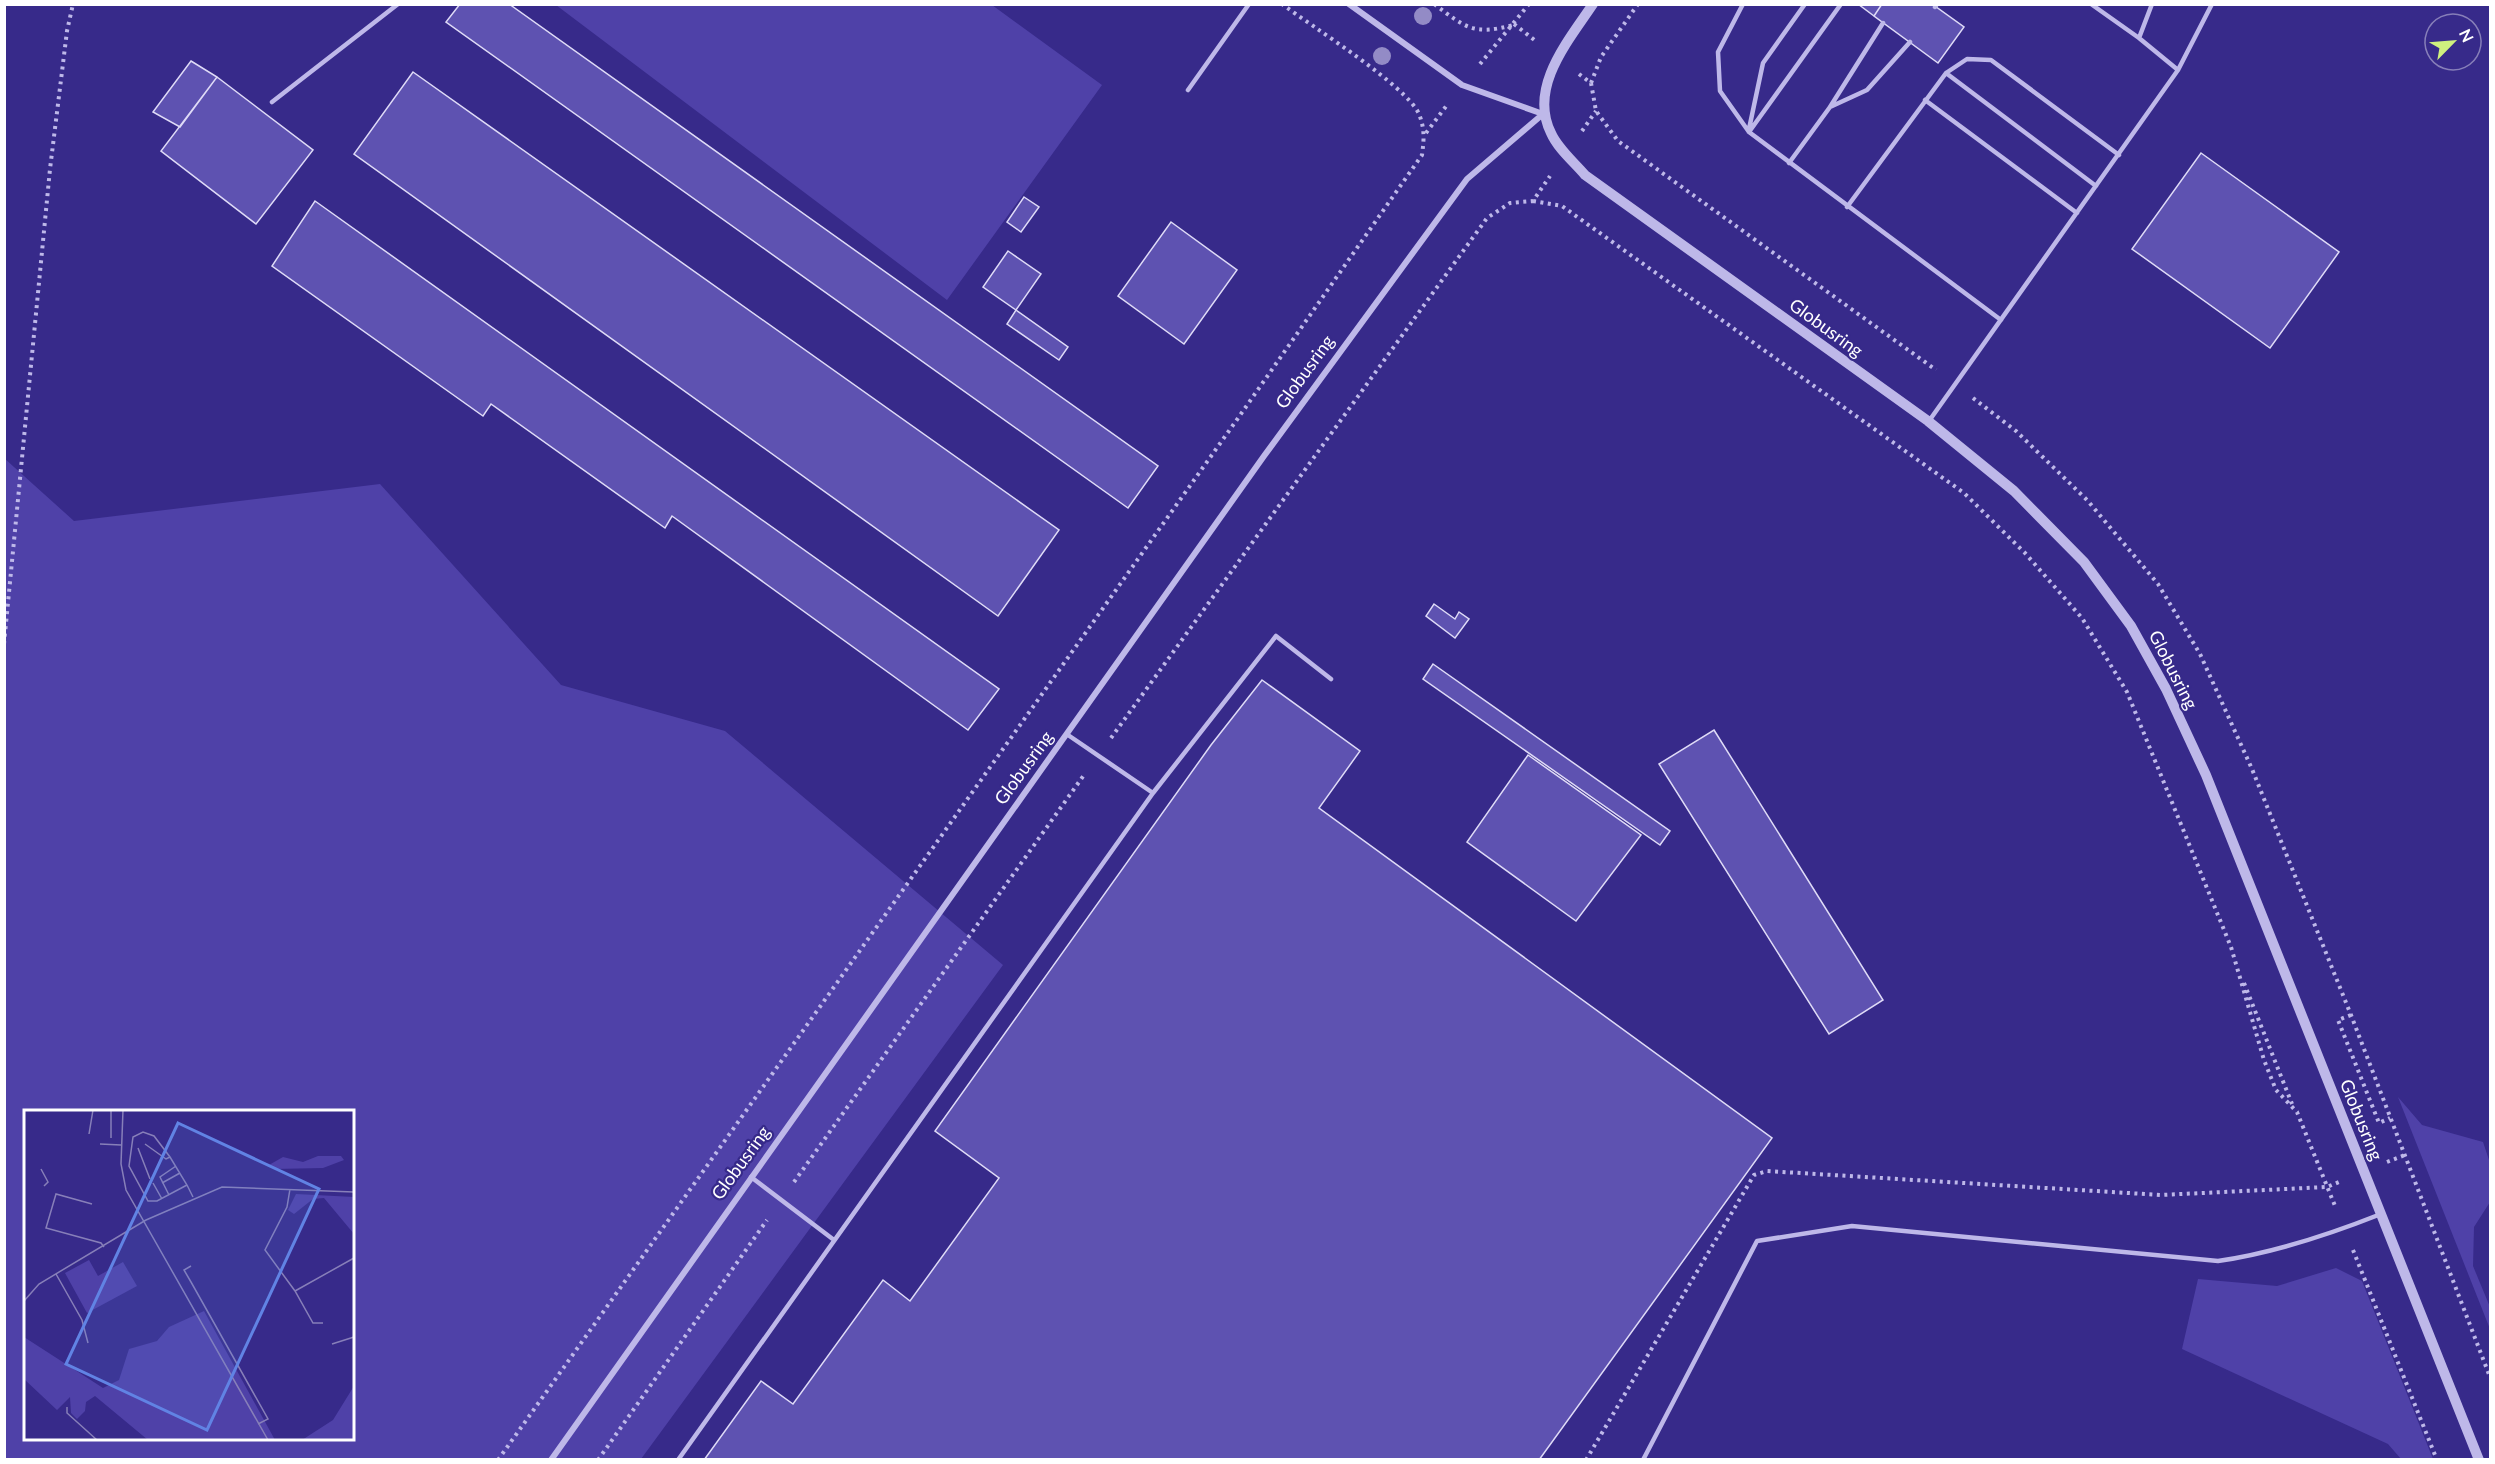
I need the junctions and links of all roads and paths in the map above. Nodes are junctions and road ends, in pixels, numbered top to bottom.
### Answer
1 (73, 4) edge
2 (398, 4) edge
3 (1249, 4) edge
4 (1282, 4) edge
5 (1348, 4) edge
6 (1434, 4) edge
7 (1529, 4) edge
8 (1593, 4) edge
9 (1638, 4) edge
10 (1743, 4) edge
11 (1805, 4) edge
12 (1841, 4) edge
13 (2091, 4) edge
14 (2152, 4) edge
15 (2212, 4) edge
16 (1883, 23) dead end
17 (1514, 24) junction
18 (2139, 38) junction
19 (1910, 42) dead end
20 (1558, 57) junction
21 (2178, 70) junction
22 (1946, 73) junction
23 (1591, 83) junction
24 (1188, 90) dead end
25 (1925, 100) junction
26 (272, 102) dead end
27 (1830, 107) junction
28 (1543, 114) junction
29 (1749, 132) junction
30 (2119, 155) junction
31 (1789, 164) junction
32 (2096, 186) junction
33 (1533, 201) dead end
34 (1847, 207) junction
35 (2077, 213) junction
36 (2001, 320) junction
37 (1956, 384) junction
38 (1928, 421) junction
39 (4, 644) edge
40 (1331, 679) dead end
41 (1068, 735) junction
42 (1153, 793) junction
43 (2234, 960) junction
44 (2351, 1015) junction
45 (2293, 1108) junction
46 (2390, 1118) junction
47 (751, 1177) junction
48 (2381, 1214) junction
49 (2344, 1228) junction
50 (834, 1240) junction
51 (2490, 1377) edge
52 (498, 1460) edge
53 (551, 1460) edge
54 (678, 1460) edge
55 (1643, 1460) edge
56 (2437, 1460) edge
57 (2479, 1460) edge

1 - 39 path
2 - 26 lane
3 - 24 lane
4 - 52 path
5 - 28 street
6 - 17 path
7 - 17 path
8 - 20 street
9 - 23 path
10 - 29 lane
11 - 29 lane
12 - 29 lane
13 - 18 lane
14 - 18 lane
15 - 21 lane
16 - 27 lane
17 - 20 path
18 - 21 lane
19 - 27 lane
20 - 23 path
20 - 28 street
21 - 30 lane
22 - 25 lane
22 - 30 lane
22 - 32 lane
23 - 37 path
25 - 34 lane
25 - 35 lane
27 - 31 lane
28 - 38 street, Globusring
28 - 41 street, Globusring
29 - 31 lane
30 - 32 lane
31 - 34 lane
32 - 35 lane
33 - 43 path
34 - 36 lane
35 - 36 lane
36 - 37 lane
37 - 38 lane
37 - 44 path
38 - 48 street, Globusring
40 - 42 lane
41 - 42 lane
41 - 47 street, Globusring
42 - 50 lane
43 - 45 path
43 - 45 path
44 - 46 path
44 - 46 path
45 - 49 path
46 - 51 path
47 - 50 lane
47 - 53 street, Globusring
48 - 49 lane
48 - 57 street, Globusring
49 - 55 lane
49 - 56 path
50 - 54 lane

